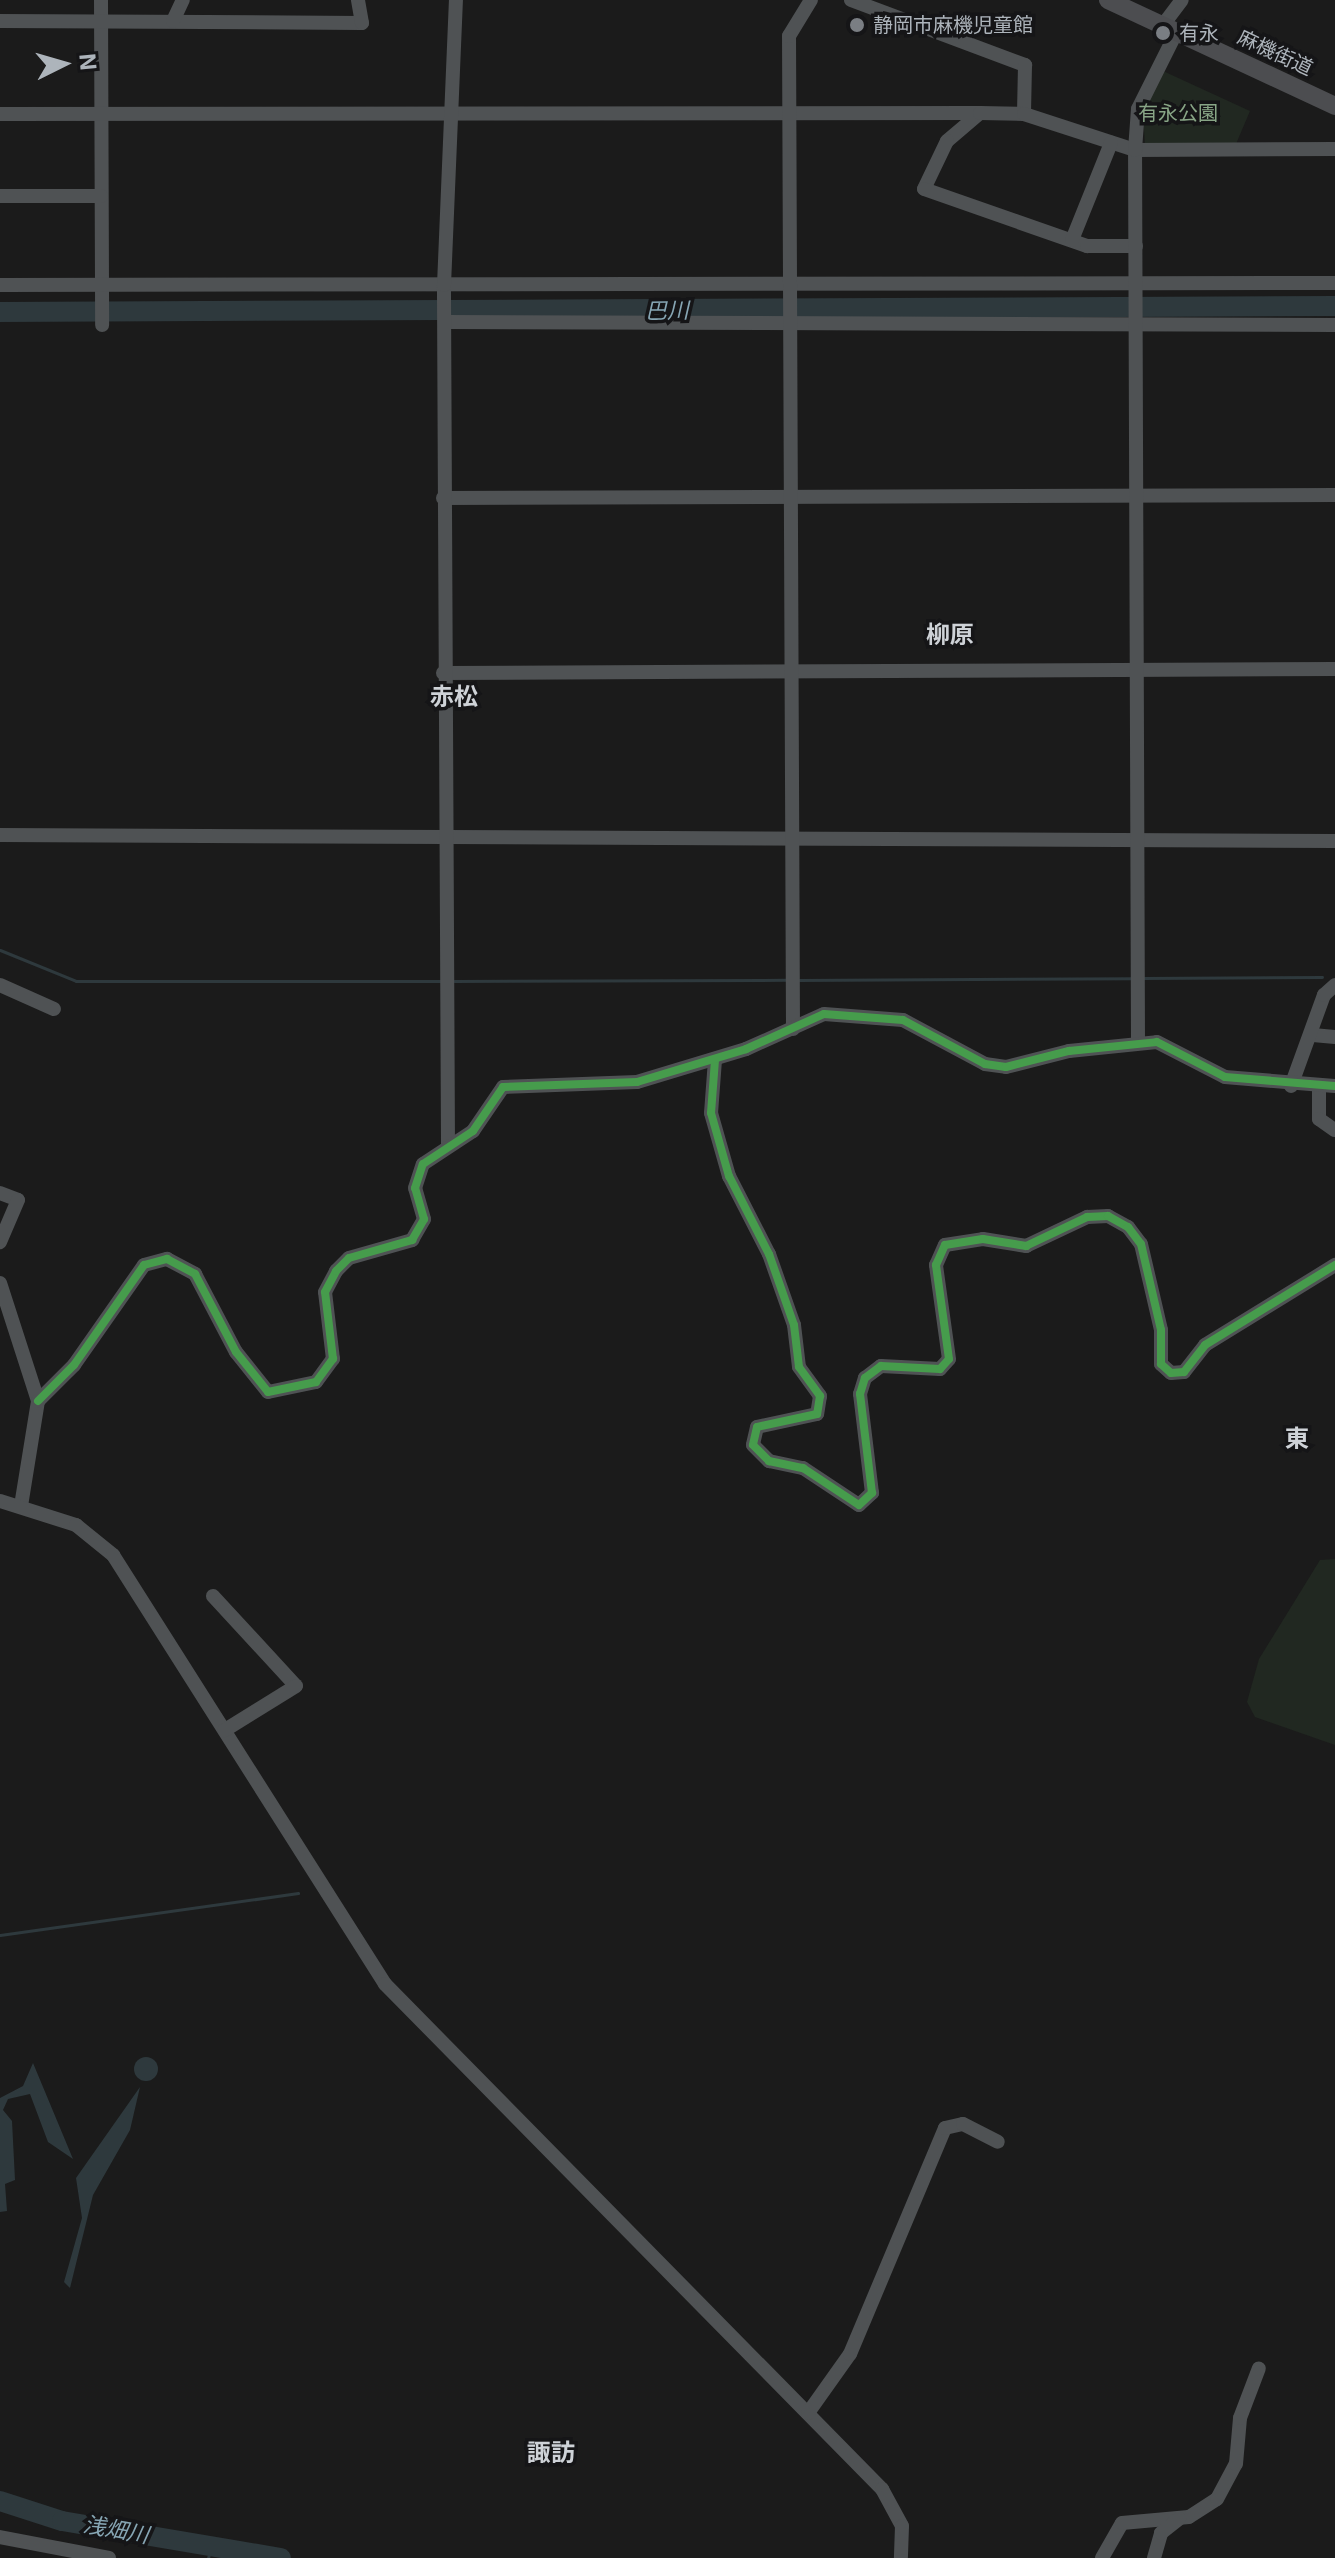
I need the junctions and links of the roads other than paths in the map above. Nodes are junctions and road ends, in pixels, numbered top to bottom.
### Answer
1 (101, 0) edge
2 (183, 0) edge
3 (358, 0) edge
4 (456, 0) edge
5 (811, 0) edge
6 (851, 0) edge
7 (1108, 0) edge
8 (1182, 0) edge
9 (101, 20) junction
10 (0, 21) edge
11 (173, 21) junction
12 (1170, 28) junction
13 (1335, 106) edge
14 (793, 111) junction
15 (447, 113) junction
16 (980, 113) junction
17 (0, 114) edge
18 (101, 114) junction
19 (1024, 114) junction
20 (1111, 143) junction
21 (1335, 149) edge
22 (1135, 150) junction
23 (0, 196) edge
24 (101, 196) junction
25 (1072, 240) junction
26 (1136, 246) junction
27 (1136, 283) junction
28 (1335, 283) edge
29 (0, 285) edge
30 (444, 285) junction
31 (102, 286) junction
32 (789, 286) junction
33 (1136, 320) junction
34 (790, 321) junction
35 (445, 322) junction
36 (102, 325) dead end
37 (1335, 325) edge
38 (1135, 495) junction
39 (1335, 495) edge
40 (790, 496) junction
41 (443, 498) junction
42 (1335, 669) edge
43 (791, 670) junction
44 (1137, 670) junction
45 (443, 673) junction
46 (0, 835) edge
47 (443, 841) junction
48 (1137, 841) junction
49 (1335, 841) edge
50 (792, 842) junction
51 (0, 985) edge
52 (1335, 985) edge
53 (54, 1009) dead end
54 (793, 1029) junction
55 (1313, 1035) junction
56 (1335, 1037) edge
57 (1138, 1042) junction
58 (715, 1060) junction
59 (1291, 1086) junction
60 (1319, 1086) junction
61 (1335, 1086) edge
62 (1335, 1130) edge
63 (448, 1145) junction
64 (0, 1193) edge
65 (0, 1242) edge
66 (1335, 1265) edge
67 (0, 1283) edge
68 (38, 1401) junction
69 (0, 1501) edge
70 (21, 1506) junction
71 (213, 1596) dead end
72 (225, 1730) junction
73 (998, 2142) dead end
74 (1259, 2368) dead end
75 (808, 2413) junction
76 (1179, 2519) junction
77 (0, 2537) edge
78 (53, 2555) edge
79 (109, 2558) edge
80 (901, 2558) edge
81 (1102, 2558) edge
82 (1154, 2558) edge

1 - 9 street
2 - 11 street
3 - 11 street
4 - 15 street
5 - 14 street
6 - 19 street
7 - 12 main road, 麻機街道
8 - 12 street
9 - 10 street
9 - 11 street
9 - 18 street
12 - 13 main road, 麻機街道
12 - 22 street
14 - 15 street
14 - 16 street
14 - 32 street
15 - 18 street
15 - 30 street
16 - 19 street
16 - 25 street
17 - 18 street
18 - 24 street
19 - 20 street
20 - 22 street
20 - 25 street
21 - 22 street
22 - 26 street
23 - 24 street
24 - 31 street
25 - 26 street
26 - 27 street
27 - 28 street
27 - 32 street
27 - 33 street
29 - 31 street
30 - 31 street
30 - 32 street
30 - 35 street
31 - 36 street
32 - 34 street
33 - 34 street
33 - 37 street
33 - 38 street
34 - 35 street
34 - 40 street
35 - 41 street
38 - 39 street
38 - 40 street
38 - 44 street
40 - 41 street
40 - 43 street
41 - 45 street
42 - 44 street
43 - 44 street
43 - 45 street
43 - 50 street
44 - 48 street
45 - 47 street
46 - 47 street
47 - 50 street
47 - 63 street
48 - 49 street
48 - 50 street
48 - 57 street
50 - 54 street
51 - 53 street
52 - 55 street
54 - 57 street
54 - 58 street
55 - 56 street
55 - 59 street
57 - 59 street
58 - 63 street
58 - 66 street
59 - 60 street
60 - 61 street
60 - 62 street
63 - 68 street
64 - 65 street
67 - 68 street
68 - 70 street
69 - 70 street
70 - 72 street
71 - 72 street
72 - 75 street
73 - 75 street
74 - 76 street
75 - 80 street
76 - 81 street
76 - 82 street
77 - 78 street
78 - 79 street

